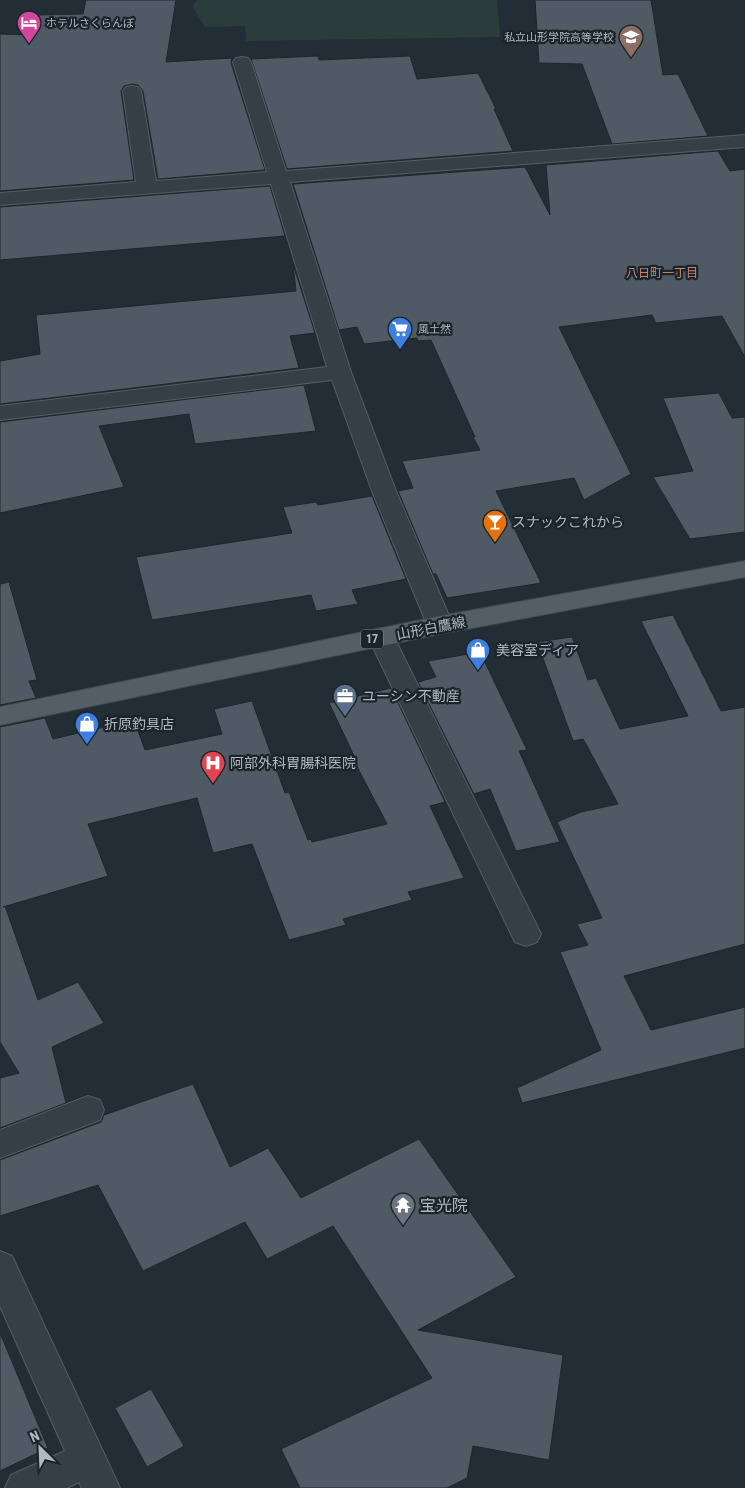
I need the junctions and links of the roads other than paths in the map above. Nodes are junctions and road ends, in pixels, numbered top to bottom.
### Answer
1 (242, 62) dead end
2 (132, 91) dead end
3 (745, 141) edge
4 (278, 177) junction
5 (147, 188) junction
6 (0, 199) edge
7 (340, 372) junction
8 (0, 414) edge
9 (745, 569) edge
10 (440, 625) junction
11 (381, 637) junction
12 (0, 716) edge
13 (526, 934) dead end
14 (88, 1110) dead end
15 (0, 1144) edge
16 (0, 1267) edge
17 (94, 1474) edge
18 (24, 1488) edge

1 - 4 street
2 - 5 street
3 - 4 street
4 - 5 street
4 - 7 street
5 - 6 street
7 - 8 street
7 - 10 street
9 - 10 main road, 山形白鷹線 / 17
10 - 11 main road, 山形白鷹線 / 17
11 - 12 main road, 山形白鷹線 / 17
11 - 13 street
14 - 15 street
16 - 17 street
17 - 18 street

